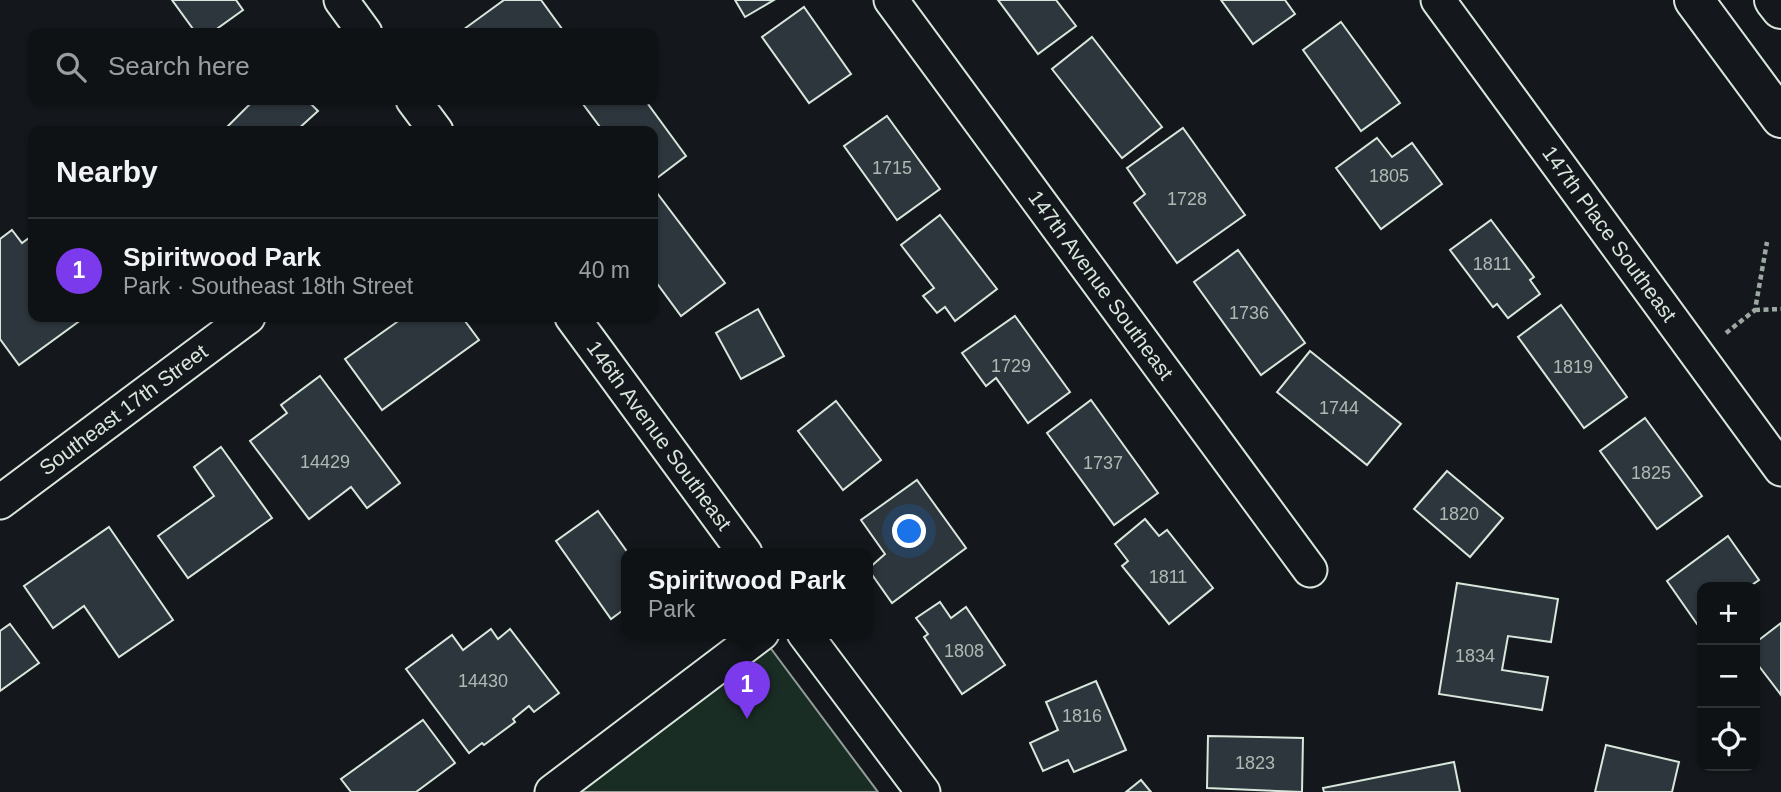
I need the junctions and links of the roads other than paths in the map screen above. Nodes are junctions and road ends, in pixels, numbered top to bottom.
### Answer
1 (341, 0) edge
2 (891, 0) edge
3 (1438, 0) edge
4 (1694, 0) edge
5 (1774, 0) edge
6 (1781, 9) edge
7 (361, 28) edge
8 (417, 105) edge
9 (1781, 118) edge
10 (432, 126) edge
11 (241, 322) edge
12 (576, 322) edge
13 (1781, 468) edge
14 (0, 502) edge
15 (741, 548) edge
16 (1310, 570) dead end
17 (754, 639) edge
18 (808, 639) edge
19 (552, 792) edge
20 (923, 792) edge

1 - 7 street
2 - 16 street, 147th Avenue Southeast
3 - 13 street, 147th Place Southeast
4 - 9 main road
5 - 6 main road
8 - 10 street
11 - 14 street, Southeast 17th Street
12 - 15 street, 146th Avenue Southeast
17 - 19 street
18 - 20 street

